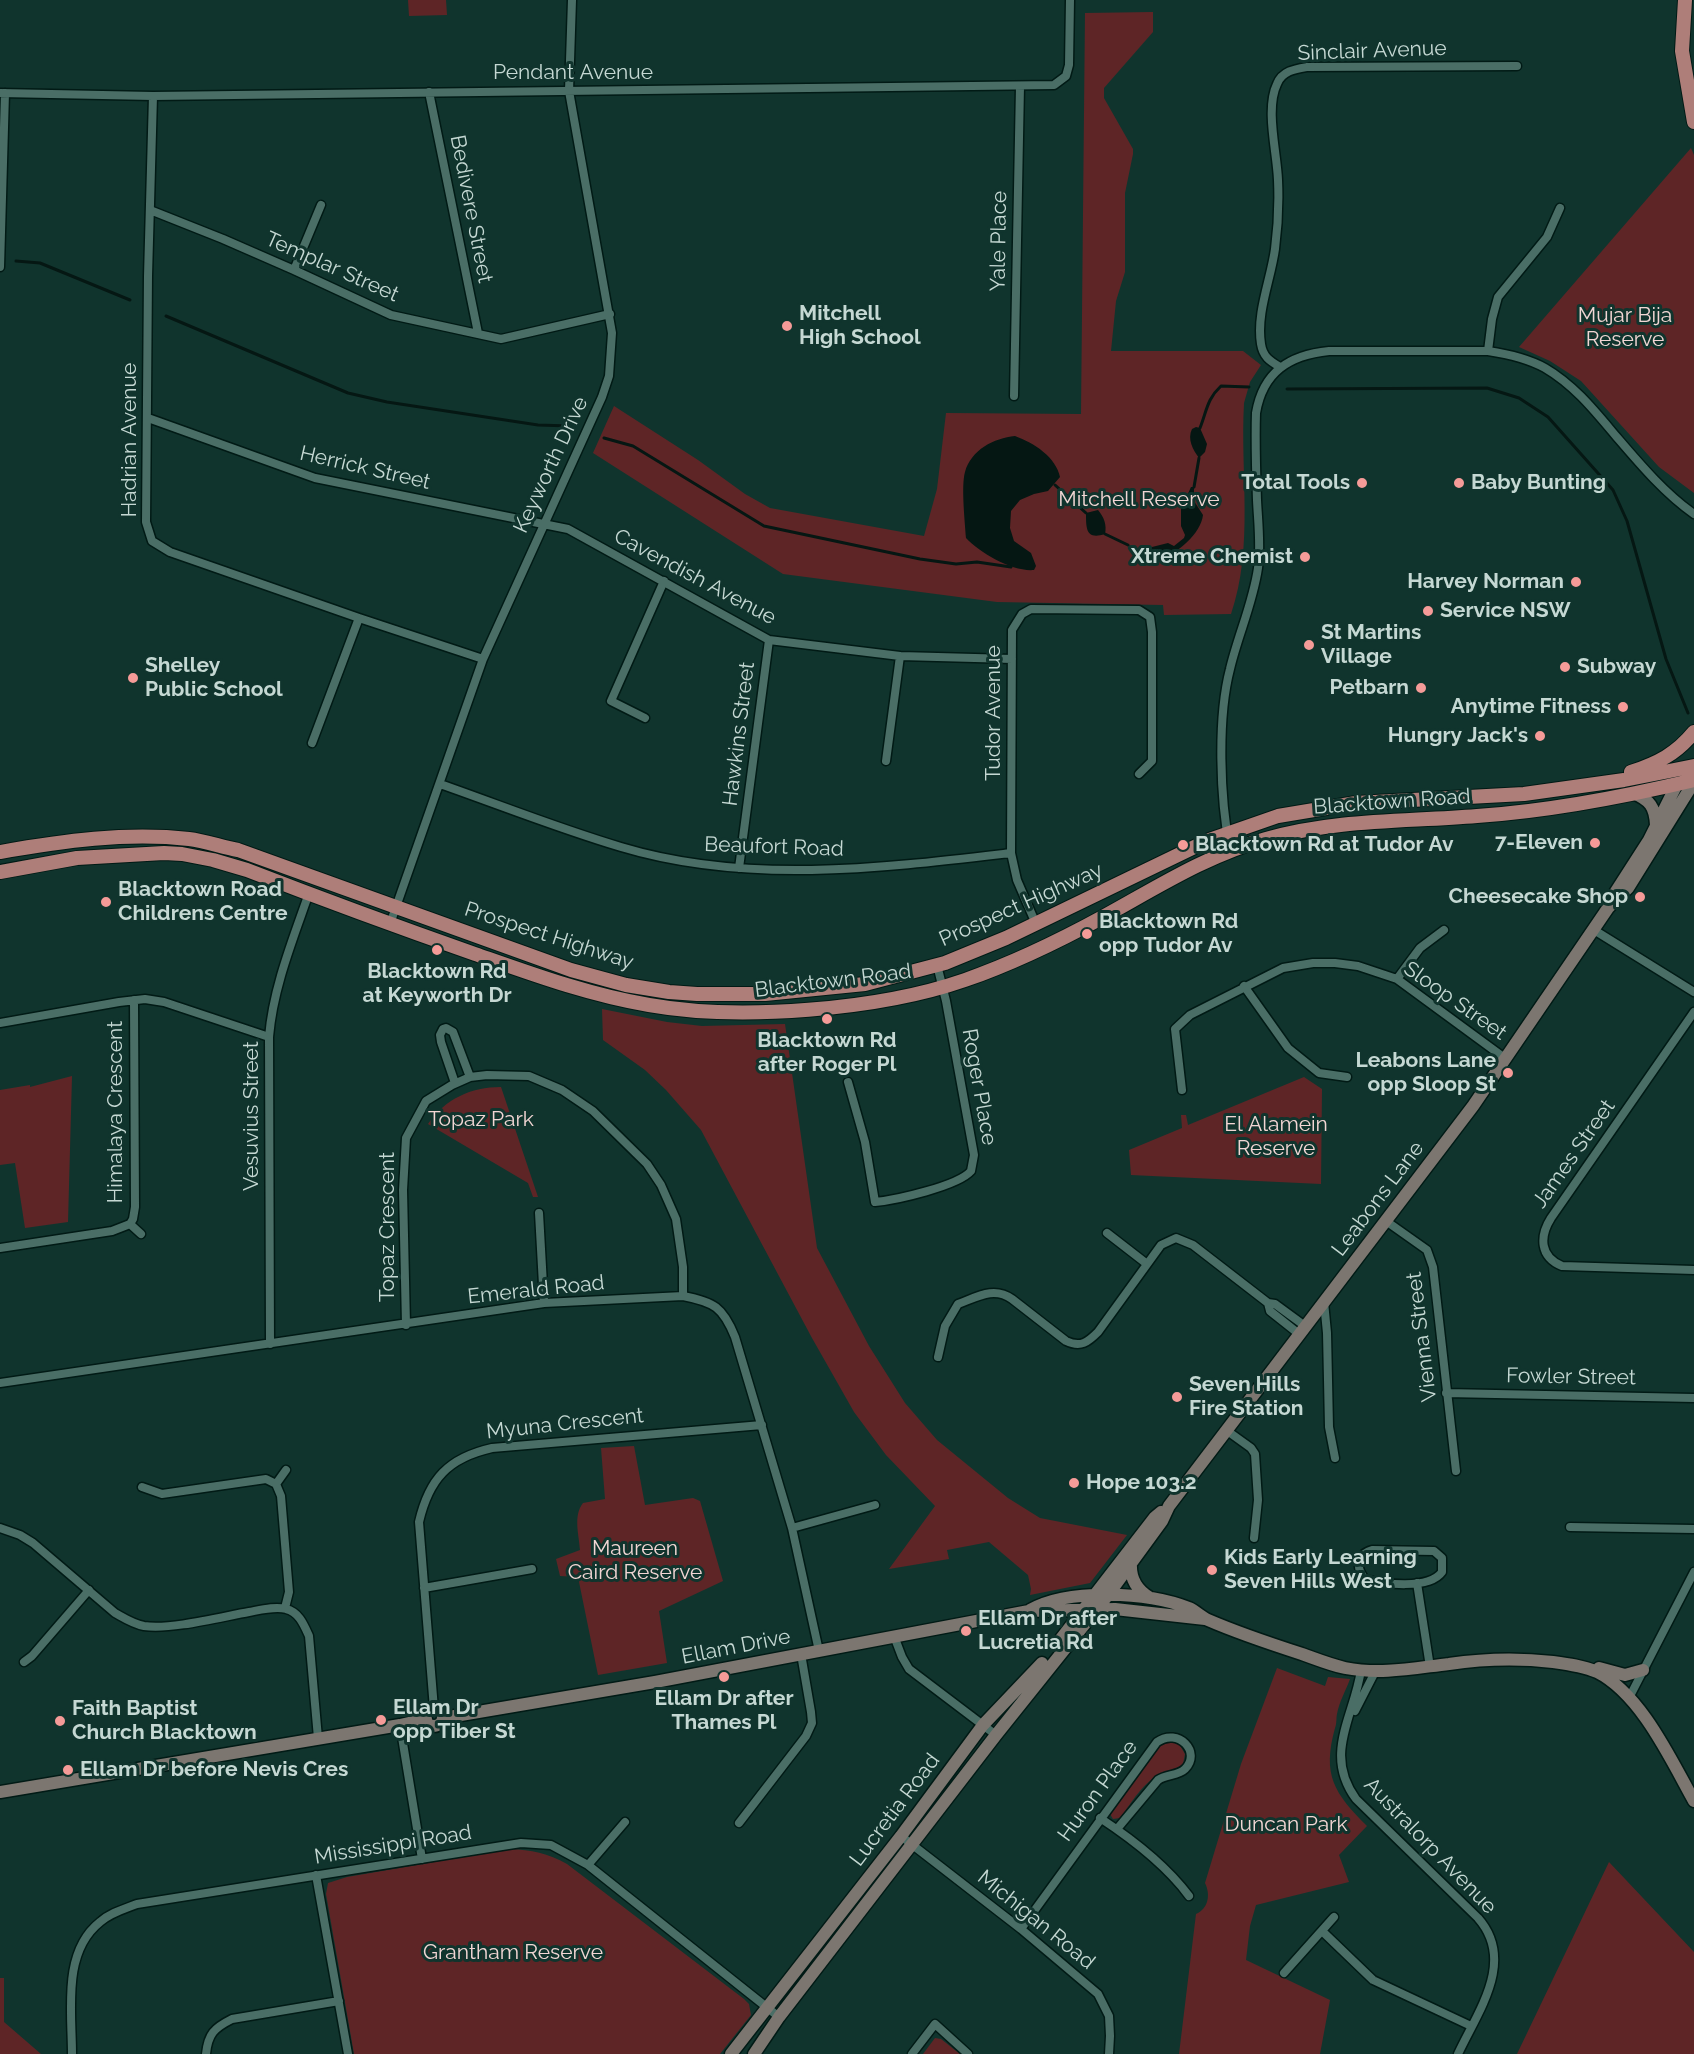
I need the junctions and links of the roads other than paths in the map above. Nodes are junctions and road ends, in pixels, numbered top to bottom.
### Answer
1 (572, 0) edge
2 (1070, 0) edge
3 (1685, 0) edge
4 (1517, 66) dead end
5 (1020, 86) junction
6 (570, 91) junction
7 (429, 92) junction
8 (2, 93) edge
9 (153, 96) junction
10 (1694, 122) edge
11 (321, 205) dead end
12 (1560, 208) dead end
13 (150, 210) junction
14 (0, 267) edge
15 (294, 270) junction
16 (610, 314) junction
17 (478, 333) junction
18 (1488, 351) junction
19 (1280, 367) junction
20 (1014, 396) dead end
21 (148, 418) junction
22 (1694, 514) edge
23 (544, 524) junction
24 (664, 581) junction
25 (358, 618) junction
26 (769, 640) junction
27 (900, 656) junction
28 (1012, 658) junction
29 (483, 659) junction
30 (645, 718) dead end
31 (1694, 732) edge
32 (312, 742) dead end
33 (1694, 752) edge
34 (886, 761) dead end
35 (1690, 767) edge
36 (1139, 774) dead end
37 (1694, 781) edge
38 (440, 784) junction
39 (1677, 784) junction
40 (1593, 785) junction
41 (1633, 793) junction
42 (1656, 826) junction
43 (1227, 833) junction
44 (1230, 850) junction
45 (0, 852) edge
46 (1011, 852) junction
47 (739, 868) junction
48 (1149, 870) joint
49 (0, 872) edge
50 (309, 893) junction
51 (397, 907) junction
52 (1608, 908) junction
53 (390, 924) junction
54 (1036, 924) junction
55 (1444, 930) dead end
56 (1594, 930) junction
57 (937, 965) junction
58 (1397, 979) junction
59 (1244, 986) junction
60 (943, 987) junction
61 (1694, 992) edge
62 (134, 999) junction
63 (1694, 1012) edge
64 (0, 1023) edge
65 (268, 1037) junction
66 (1506, 1059) junction
67 (470, 1077) junction
68 (1347, 1077) dead end
69 (848, 1082) dead end
70 (456, 1083) junction
71 (1182, 1090) dead end
72 (539, 1213) dead end
73 (1386, 1221) junction
74 (130, 1224) junction
75 (1107, 1233) dead end
76 (141, 1234) dead end
77 (0, 1248) edge
78 (1147, 1264) junction
79 (1694, 1270) edge
80 (683, 1296) junction
81 (1324, 1302) junction
82 (544, 1303) junction
83 (406, 1325) junction
84 (1302, 1330) junction
85 (270, 1344) junction
86 (938, 1357) dead end
87 (0, 1383) edge
88 (1446, 1393) junction
89 (1694, 1398) edge
90 (762, 1425) junction
91 (1226, 1430) junction
92 (1335, 1458) dead end
93 (286, 1470) dead end
94 (1456, 1471) dead end
95 (276, 1484) junction
96 (142, 1487) dead end
97 (875, 1505) dead end
98 (1169, 1506) junction
99 (1570, 1527) dead end
100 (0, 1528) edge
101 (792, 1528) junction
102 (1694, 1529) edge
103 (1254, 1538) dead end
104 (1131, 1563) junction
105 (532, 1569) dead end
106 (1694, 1572) edge
107 (1417, 1583) junction
108 (424, 1588) junction
109 (89, 1590) junction
110 (1095, 1595) junction
111 (1108, 1595) junction
112 (1151, 1599) junction
113 (285, 1608) junction
114 (1091, 1609) junction
115 (1029, 1611) junction
116 (1052, 1611) junction
117 (1205, 1619) junction
118 (894, 1636) junction
119 (1062, 1638) junction
120 (819, 1651) junction
121 (801, 1654) junction
122 (24, 1662) dead end
123 (1430, 1667) junction
124 (1589, 1669) junction
125 (1361, 1670) junction
126 (1643, 1670) junction
127 (1375, 1672) junction
128 (1629, 1698) junction
129 (438, 1713) junction
130 (400, 1725) junction
131 (983, 1725) junction
132 (1346, 1727) junction
133 (996, 1735) junction
134 (318, 1738) junction
135 (0, 1792) edge
136 (1694, 1801) edge
137 (1100, 1818) junction
138 (625, 1822) dead end
139 (739, 1823) dead end
140 (1117, 1829) junction
141 (901, 1836) junction
142 (912, 1846) junction
143 (422, 1859) junction
144 (588, 1865) junction
145 (316, 1875) junction
146 (1189, 1896) dead end
147 (1334, 1917) dead end
148 (1021, 1929) junction
149 (1322, 1931) junction
150 (1284, 1973) dead end
151 (339, 2001) junction
152 (766, 2006) junction
153 (779, 2017) junction
154 (1471, 2026) junction
155 (72, 2054) edge
156 (206, 2054) edge
157 (348, 2054) edge
158 (731, 2054) edge
159 (754, 2054) edge
160 (912, 2054) edge
161 (969, 2054) edge
162 (1108, 2054) edge
163 (1458, 2054) edge

1 - 6 street, Keyworth Drive
2 - 5 street, Pendant Avenue
3 - 10 main road
4 - 19 street, Sinclair Avenue
5 - 6 street, Pendant Avenue
5 - 20 street, Yale Place
6 - 7 street, Pendant Avenue
6 - 16 street, Keyworth Drive
7 - 9 street, Pendant Avenue
7 - 17 street, Bedivere Street
8 - 9 street, Pendant Avenue
8 - 14 street
9 - 13 street, Hadrian Avenue
11 - 15 street
12 - 18 street
13 - 15 street, Templar Street
13 - 21 street, Hadrian Avenue
15 - 17 street, Templar Street
16 - 17 street, Templar Street
16 - 23 street, Keyworth Drive
18 - 19 street
18 - 22 street
19 - 43 street
21 - 23 street, Herrick Street
21 - 25 street, Hadrian Avenue
23 - 24 street, Cavendish Avenue
23 - 29 street, Keyworth Drive
24 - 26 street, Cavendish Avenue
24 - 30 street
25 - 29 street, Hadrian Avenue
25 - 32 street
26 - 27 street, Cavendish Avenue
26 - 47 street, Hawkins Street
27 - 28 street, Cavendish Avenue
27 - 34 street
28 - 36 street, Tudor Avenue
28 - 46 street, Tudor Avenue
29 - 38 street, Keyworth Drive
31 - 40 main road
33 - 35 main road
35 - 39 main road
35 - 40 main road, Blacktown Road
37 - 39 main road, Blacktown Road
37 - 52 street, Leabons Lane
38 - 47 street, Beaufort Road
38 - 51 street, Keyworth Drive
39 - 41 main road, Blacktown Road
39 - 42 street, Leabons Lane
40 - 43 main road, Blacktown Road
41 - 42 street
41 - 44 main road, Blacktown Road
42 - 52 street, Leabons Lane
43 - 44 street
43 - 48 main road, Blacktown Road
44 - 60 main road, Blacktown Road
45 - 51 main road, Prospect Highway
46 - 47 street, Beaufort Road
46 - 54 street, Tudor Avenue
48 - 54 main road, Prospect Highway
49 - 50 main road, Blacktown Road
50 - 53 main road, Blacktown Road
50 - 65 street, Vesuvius Street
51 - 53 street, Keyworth Drive
51 - 57 main road, Prospect Highway
52 - 56 street, Leabons Lane
53 - 60 main road, Blacktown Road
54 - 57 main road, Prospect Highway
55 - 58 street
56 - 61 street
56 - 66 street, Leabons Lane
57 - 60 street, Roger Place
58 - 59 street, Sloop Street
58 - 66 street, Sloop Street
59 - 68 street
59 - 71 street, Sloop Street
60 - 69 street, Roger Place
62 - 64 street
62 - 65 street
62 - 74 street, Himalaya Crescent
63 - 79 street, James Street
65 - 85 street, Vesuvius Street
66 - 73 street, Leabons Lane
67 - 70 street, Topaz Crescent
67 - 70 street
67 - 80 street, Topaz Crescent
70 - 83 street, Topaz Crescent
72 - 82 street
73 - 81 street, Leabons Lane
73 - 88 street, Vienna Street
74 - 76 street, Himalaya Crescent
74 - 77 street, Himalaya Crescent
75 - 78 street
78 - 84 street
78 - 86 street
80 - 82 street, Emerald Road
80 - 90 street, Emerald Road
81 - 84 street, Leabons Lane
81 - 92 street
82 - 83 street, Emerald Road
83 - 85 street, Emerald Road
84 - 91 street, Leabons Lane
85 - 87 street, Emerald Road
88 - 89 street, Fowler Street
88 - 94 street, Vienna Street
90 - 101 street, Emerald Road
90 - 108 street, Myuna Crescent
91 - 98 street, Leabons Lane
91 - 103 street
93 - 95 street
95 - 96 street
95 - 113 street
97 - 101 street
98 - 104 street, Leabons Lane
98 - 110 street, Leabons Lane
99 - 102 street
100 - 109 street
101 - 120 street, Emerald Road
104 - 111 street, Leabons Lane
104 - 112 street
105 - 108 street
106 - 126 street
107 - 107 street
107 - 123 street
108 - 129 street, Myuna Crescent
109 - 113 street
109 - 122 street
110 - 111 street
110 - 114 street, Lucretia Road
110 - 115 street
111 - 112 street
111 - 114 street, Leabons Lane
112 - 117 street
113 - 134 street
114 - 116 street
114 - 117 street
114 - 119 street, Lucretia Road
114 - 133 street, Lucretia Road
115 - 116 street
115 - 118 street, Ellam Drive
116 - 119 street
117 - 125 street
118 - 120 street, Ellam Drive
118 - 131 street
119 - 131 street, Lucretia Road
120 - 121 street, Ellam Drive
121 - 129 street, Ellam Drive
121 - 139 street
123 - 124 street
123 - 127 street
124 - 126 street
124 - 128 street
125 - 127 street
125 - 132 street, Australorp Avenue
126 - 128 street
127 - 132 street, Australorp Avenue
128 - 136 street
129 - 130 street, Ellam Drive
130 - 134 street
130 - 143 street
131 - 133 street
131 - 141 street, Lucretia Road
132 - 154 street, Australorp Avenue
133 - 142 street, Lucretia Road
134 - 135 street
137 - 140 street
137 - 140 street, Huron Place
137 - 148 street, Huron Place
138 - 144 street
140 - 146 street
141 - 142 street, Michigan Road
141 - 152 street, Lucretia Road
142 - 148 street, Michigan Road
142 - 153 street, Lucretia Road
143 - 144 street, Mississippi Road
143 - 145 street, Mississippi Road
144 - 152 street, Mississippi Road
145 - 151 street
145 - 155 street, Mississippi Road
147 - 149 street
148 - 162 street, Michigan Road
149 - 150 street
149 - 154 street
151 - 156 street
151 - 157 street
152 - 153 street, Mississippi Road
152 - 158 street, Lucretia Road
153 - 159 street, Lucretia Road
154 - 163 street, Australorp Avenue
160 - 161 street

